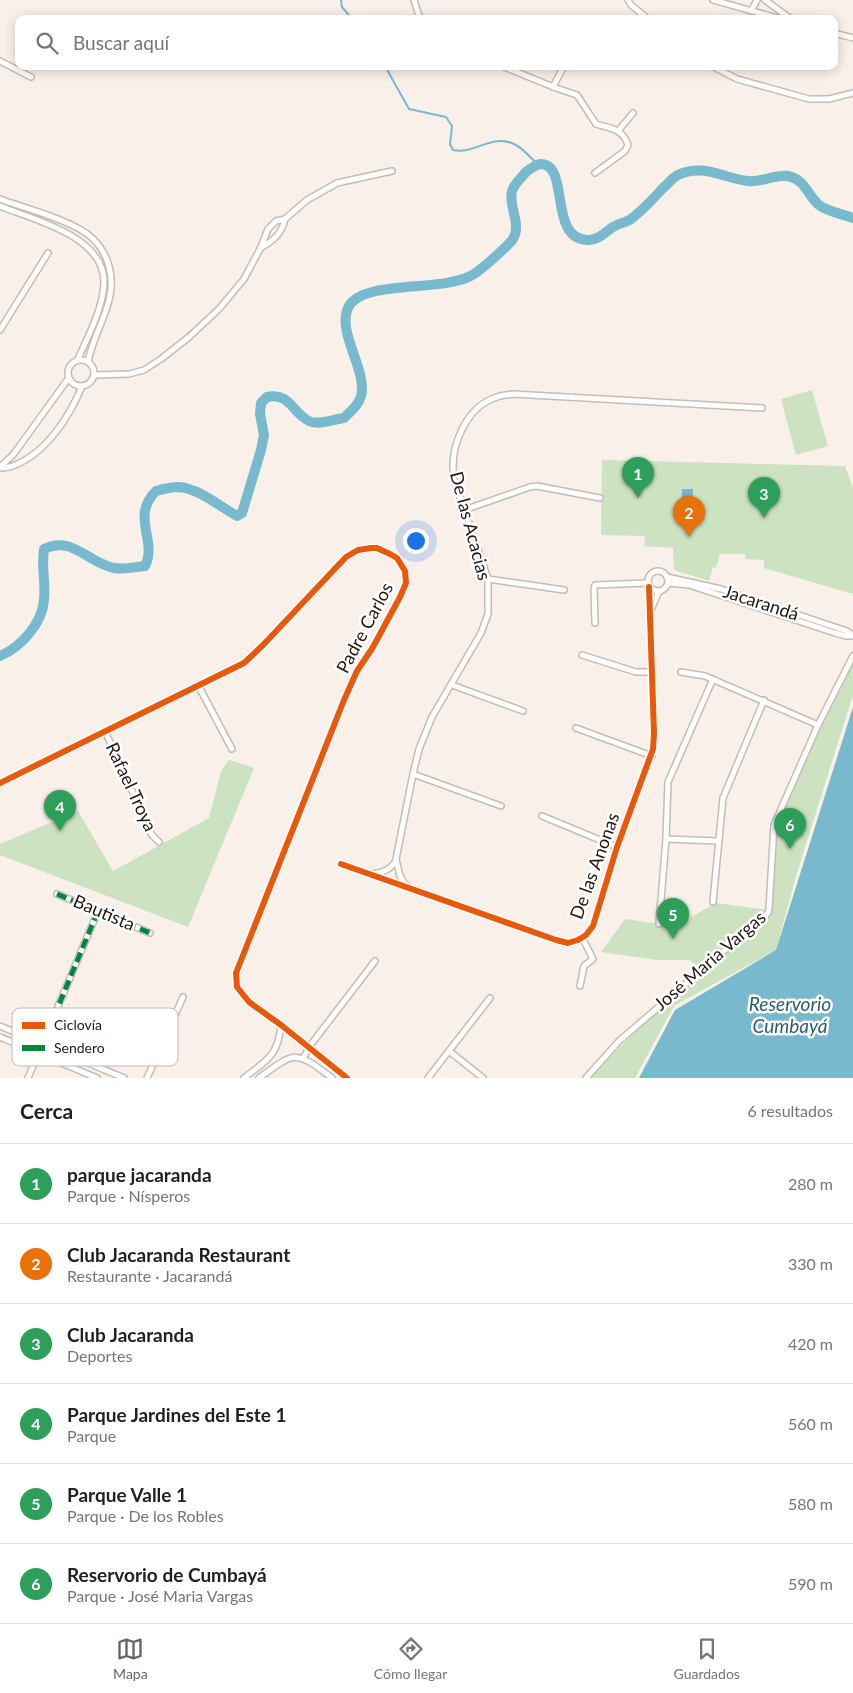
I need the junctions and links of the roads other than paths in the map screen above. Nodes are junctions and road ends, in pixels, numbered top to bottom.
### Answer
1 (414, 0) edge
2 (628, 0) edge
3 (713, 0) edge
4 (757, 0) edge
5 (765, 0) edge
6 (751, 11) junction
7 (419, 15) edge
8 (643, 15) edge
9 (766, 15) edge
10 (785, 15) edge
11 (838, 34) edge
12 (853, 38) edge
13 (0, 61) edge
14 (15, 68) edge
15 (18, 70) edge
16 (513, 70) edge
17 (562, 70) edge
18 (720, 70) edge
19 (32, 77) dead end
20 (553, 87) junction
21 (853, 93) edge
22 (634, 113) dead end
23 (618, 130) junction
24 (392, 171) dead end
25 (594, 173) dead end
26 (0, 199) edge
27 (0, 206) edge
28 (285, 219) junction
29 (261, 247) junction
30 (48, 254) dead end
31 (0, 330) edge
32 (78, 359) junction
33 (88, 362) junction
34 (94, 376) junction
35 (68, 379) junction
36 (82, 386) junction
37 (762, 408) dead end
38 (0, 468) edge
39 (600, 498) dead end
40 (464, 510) junction
41 (667, 576) junction
42 (488, 578) junction
43 (668, 583) junction
44 (648, 585) junction
45 (564, 590) dead end
46 (659, 592) junction
47 (649, 612) junction
48 (780, 612) junction
49 (595, 623) dead end
50 (853, 636) edge
51 (582, 655) dead end
52 (853, 656) edge
53 (652, 672) junction
54 (681, 672) dead end
55 (713, 679) junction
56 (198, 684) junction
57 (452, 685) junction
58 (764, 700) junction
59 (523, 711) dead end
60 (818, 725) junction
61 (576, 728) dead end
62 (105, 731) junction
63 (232, 749) dead end
64 (652, 756) junction
65 (413, 774) junction
66 (0, 783) edge
67 (501, 806) dead end
68 (542, 816) dead end
69 (666, 839) junction
70 (718, 841) junction
71 (159, 842) dead end
72 (617, 847) junction
73 (396, 859) junction
74 (341, 864) dead end
75 (370, 874) junction
76 (412, 890) junction
77 (57, 894) dead end
78 (713, 902) dead end
79 (98, 911) junction
80 (659, 924) dead end
81 (150, 933) dead end
82 (582, 937) junction
83 (375, 961) dead end
84 (580, 986) dead end
85 (183, 997) dead end
86 (490, 998) dead end
87 (57, 1008) edge
88 (178, 1008) edge
89 (281, 1025) junction
90 (0, 1026) edge
91 (12, 1031) edge
92 (0, 1037) edge
93 (12, 1042) edge
94 (309, 1047) junction
95 (449, 1051) junction
96 (303, 1059) junction
97 (262, 1064) junction
98 (33, 1066) edge
99 (68, 1066) edge
100 (94, 1066) edge
101 (152, 1066) edge
102 (268, 1072) junction
103 (28, 1078) edge
104 (97, 1078) edge
105 (124, 1078) edge
106 (147, 1078) edge
107 (244, 1078) edge
108 (259, 1078) edge
109 (332, 1078) edge
110 (347, 1078) edge
111 (428, 1078) edge
112 (482, 1078) edge
113 (586, 1078) edge

1 - 7 street
2 - 8 street
3 - 6 street
4 - 6 street
5 - 10 street
6 - 9 street
11 - 12 street
13 - 14 street
15 - 19 street
16 - 20 street
17 - 20 street
18 - 21 street
20 - 23 street
22 - 23 street
23 - 25 street
24 - 28 street
26 - 33 street
27 - 32 street
28 - 29 street
28 - 29 street
29 - 34 street
30 - 31 street
32 - 33 street
32 - 35 street
33 - 34 street
34 - 36 street
35 - 36 street
35 - 38 street
36 - 38 street
37 - 40 street, De las Acacias
39 - 40 street
40 - 42 street, De las Acacias
41 - 43 street
41 - 44 street
41 - 48 street, Jacarandá
42 - 45 street
42 - 57 street, De las Acacias
43 - 46 street
43 - 48 street, Jacarandá
44 - 46 street
44 - 47 street, De las Anonas
44 - 49 street
46 - 47 street
47 - 53 street, De las Anonas
48 - 50 street, Jacarandá
51 - 53 street
52 - 60 street, José Maria Vargas
53 - 64 street, De las Anonas
54 - 55 street
55 - 58 street
55 - 69 street
56 - 62 street, Padre Carlos
56 - 63 street
56 - 89 street, Padre Carlos
57 - 59 street
57 - 65 street, De las Acacias
58 - 60 street
58 - 70 street
60 - 113 street, José Maria Vargas
61 - 64 street
62 - 66 street, Padre Carlos
62 - 71 street, Rafael Troya
64 - 72 street, De las Anonas
65 - 67 street
65 - 73 street, De las Acacias
68 - 72 street
69 - 70 street
69 - 80 street
70 - 78 street
72 - 82 street, De las Anonas
73 - 75 street
73 - 76 street
74 - 75 street, De las Anonas
75 - 76 street, De las Anonas
76 - 82 street, De las Anonas
77 - 79 street, Bautista
79 - 81 street, Bautista
79 - 87 street
82 - 84 street
83 - 94 street
85 - 88 street
86 - 95 street
89 - 94 street, Padre Carlos
89 - 97 street
90 - 91 street
92 - 93 street
94 - 96 street
94 - 110 street, Padre Carlos
95 - 111 street
95 - 112 street
96 - 102 street
96 - 109 street
97 - 102 street
97 - 107 street
98 - 103 street
99 - 104 street
100 - 105 street
101 - 106 street
102 - 108 street

